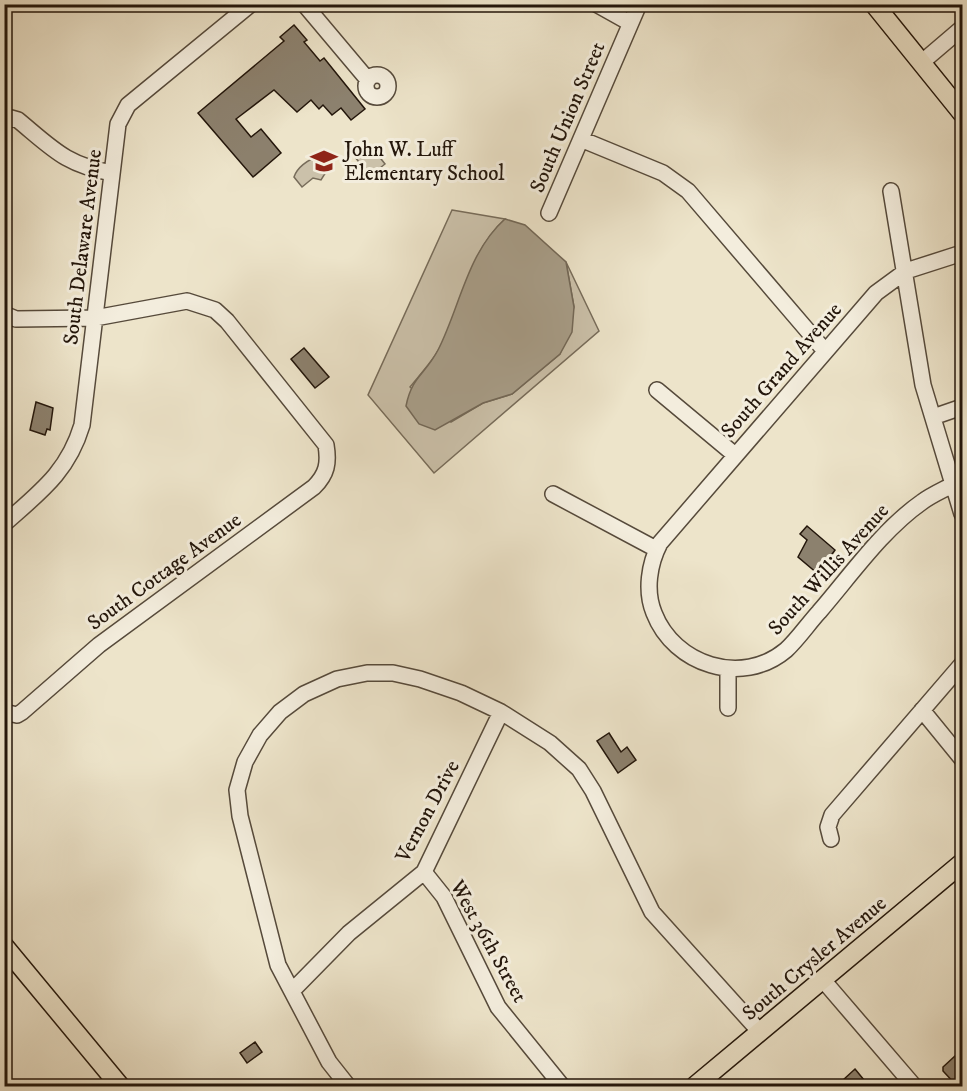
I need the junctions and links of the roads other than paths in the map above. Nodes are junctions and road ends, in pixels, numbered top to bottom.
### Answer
1 (250, 4) edge
2 (304, 4) edge
3 (596, 4) edge
4 (639, 4) edge
5 (874, 4) edge
6 (630, 23) junction
7 (963, 28) edge
8 (921, 63) junction
9 (368, 80) dead end
10 (963, 113) edge
11 (4, 121) edge
12 (583, 140) junction
13 (112, 173) junction
14 (891, 191) dead end
15 (549, 213) dead end
16 (963, 253) edge
17 (906, 272) junction
18 (4, 314) edge
19 (95, 318) junction
20 (825, 351) junction
21 (657, 390) dead end
22 (963, 407) edge
23 (933, 417) junction
24 (735, 455) junction
25 (954, 484) junction
26 (553, 494) dead end
27 (963, 514) edge
28 (4, 524) edge
29 (656, 549) junction
30 (963, 664) edge
31 (728, 669) junction
32 (728, 708) dead end
33 (922, 710) junction
34 (501, 712) junction
35 (12, 713) edge
36 (963, 759) edge
37 (831, 839) dead end
38 (963, 863) edge
39 (424, 872) junction
40 (4, 946) edge
41 (823, 980) junction
42 (293, 990) junction
43 (760, 1032) junction
44 (120, 1086) edge
45 (348, 1086) edge
46 (562, 1086) edge
47 (694, 1086) edge
48 (914, 1086) edge

1 - 13 street, South Delaware Avenue
2 - 9 street
3 - 6 street
4 - 6 street, South Union Street
5 - 8 main road
6 - 12 street, South Union Street
7 - 8 street
8 - 10 main road
11 - 13 street
12 - 15 street, South Union Street
12 - 20 street
13 - 19 street, South Delaware Avenue
14 - 17 street
16 - 17 street, South Grand Avenue
17 - 20 street, South Grand Avenue
17 - 23 street
18 - 19 street
19 - 28 street, South Delaware Avenue
19 - 35 street, South Cottage Avenue
20 - 24 street, South Grand Avenue
21 - 24 street
22 - 23 street
23 - 25 street
24 - 29 street, South Grand Avenue
25 - 27 street
25 - 31 street, South Willis Avenue
26 - 29 street
29 - 31 street
30 - 33 street
31 - 32 street
33 - 36 street
33 - 37 street
34 - 39 street, Vernon Drive
34 - 42 street
34 - 43 street
38 - 41 main road, South Crysler Avenue
39 - 42 street, Vernon Drive
39 - 46 street, West 36th Street
40 - 44 main road
41 - 43 main road, South Crysler Avenue
41 - 48 street
42 - 45 street
43 - 47 main road, South Crysler Avenue

